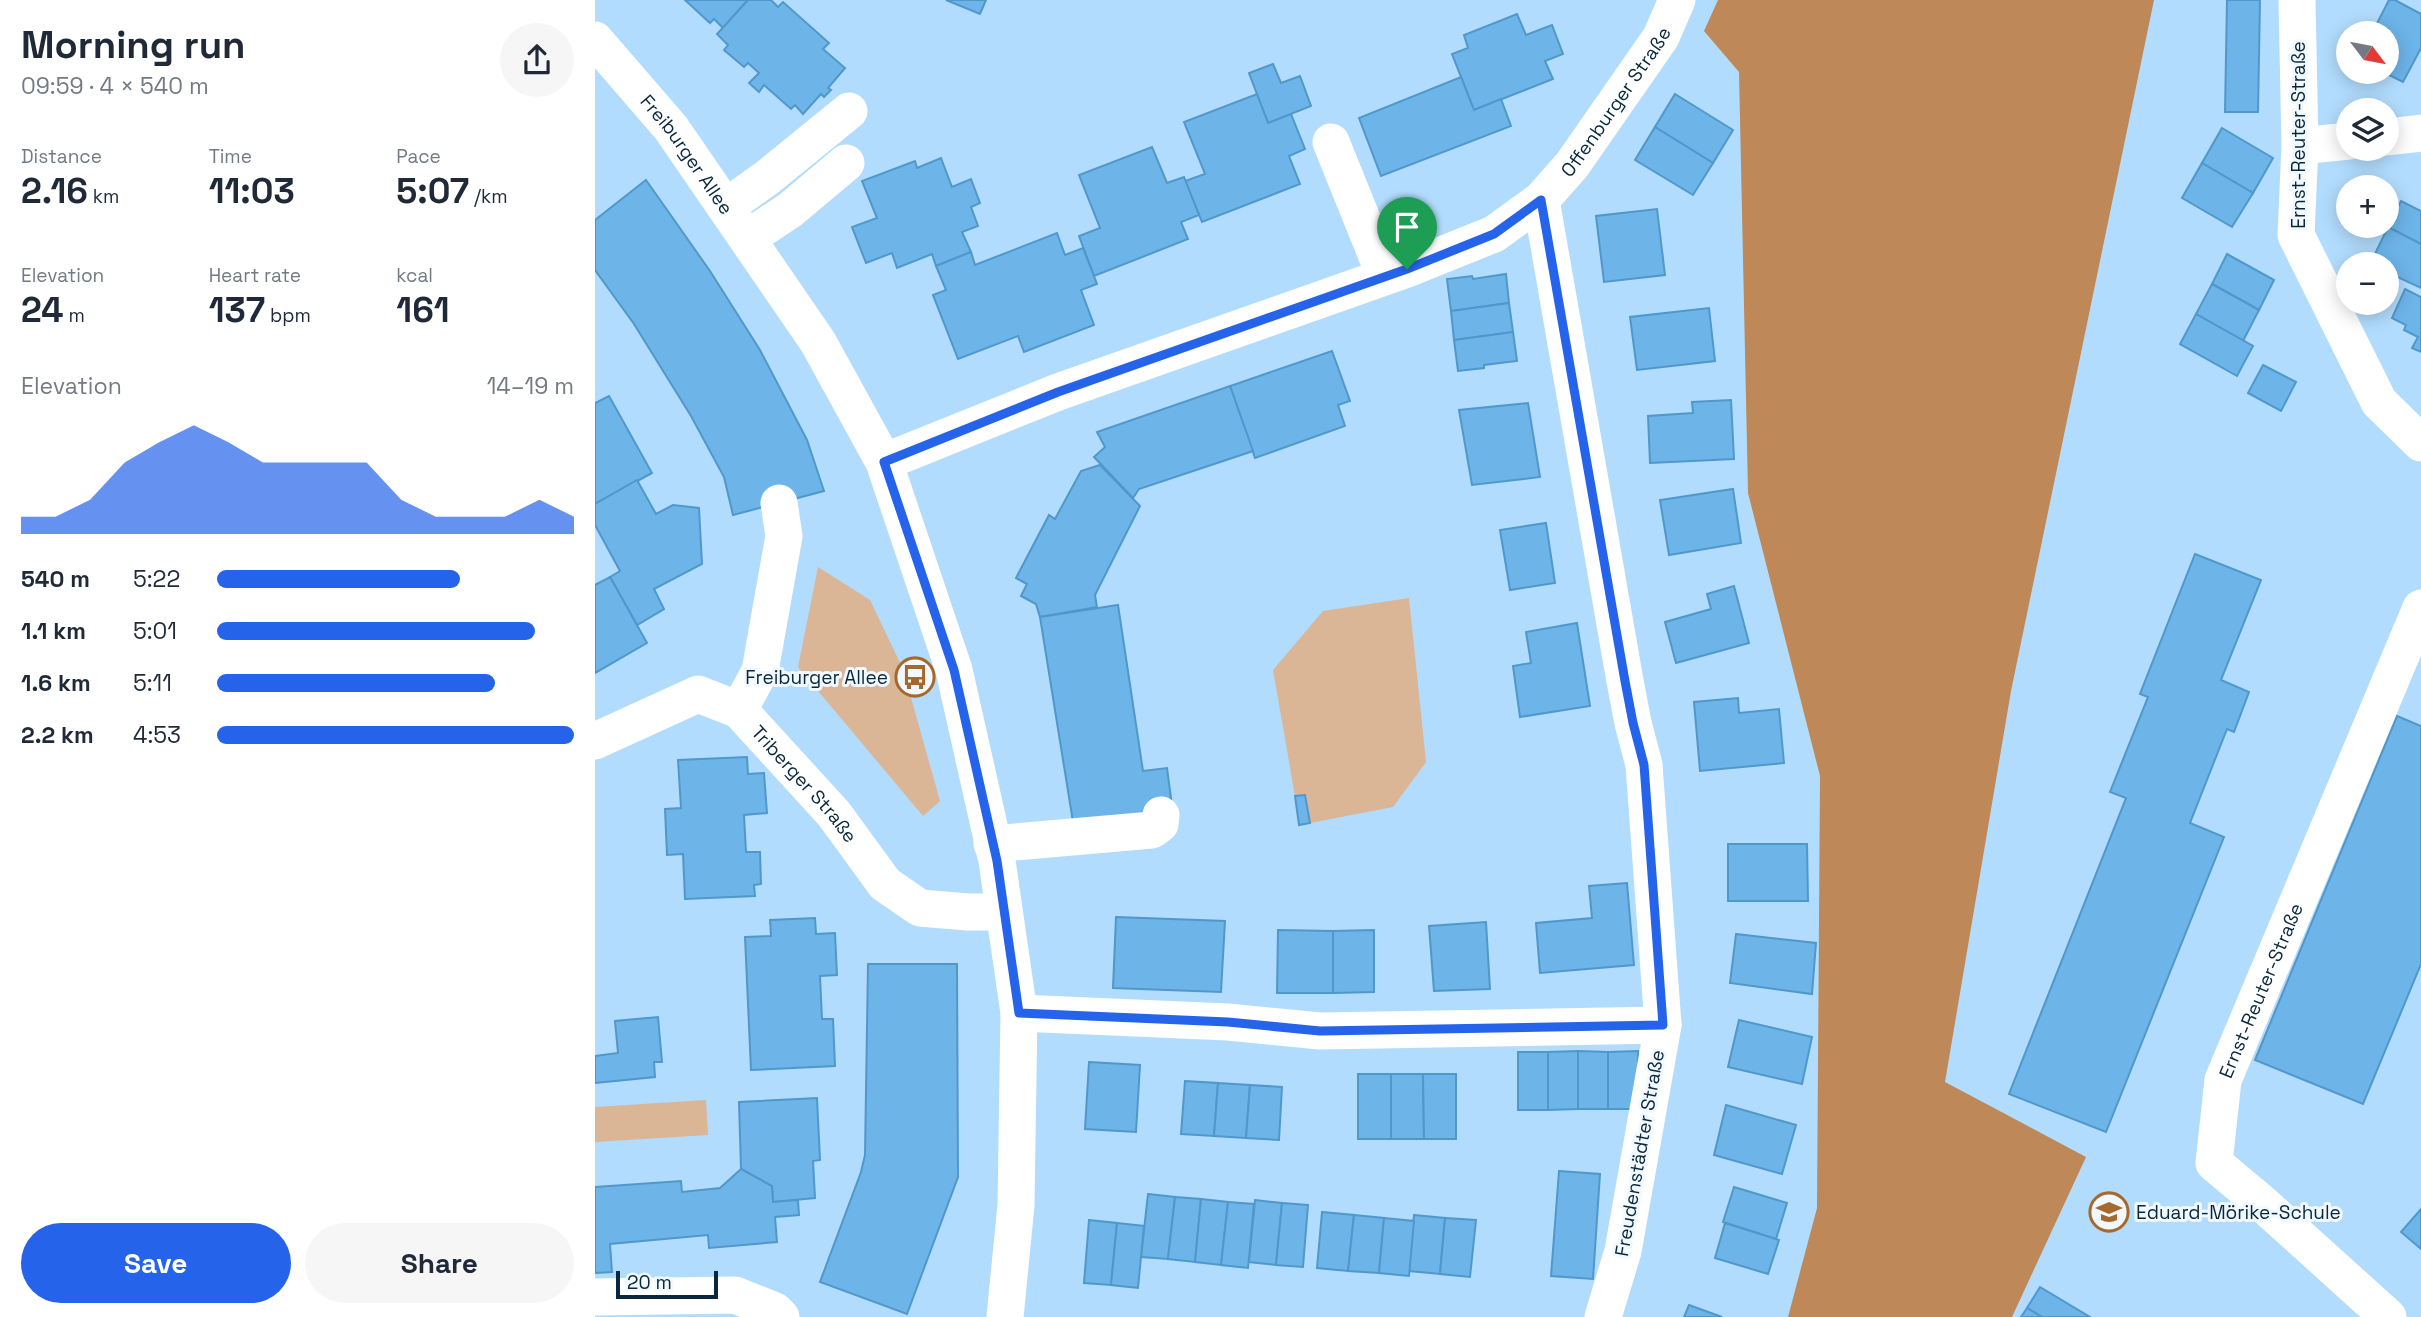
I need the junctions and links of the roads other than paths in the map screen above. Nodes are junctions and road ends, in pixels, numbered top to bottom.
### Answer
1 (1677, 0) edge
2 (2297, 0) edge
3 (595, 40) edge
4 (849, 111) dead end
5 (2421, 133) edge
6 (2399, 136) edge
7 (1345, 142) dead end
8 (2336, 142) edge
9 (2300, 146) junction
10 (846, 163) dead end
11 (1541, 200) junction
12 (726, 207) junction
13 (748, 238) junction
14 (1396, 273) junction
15 (2421, 443) edge
16 (884, 462) junction
17 (779, 503) dead end
18 (2421, 608) edge
19 (739, 710) junction
20 (595, 741) edge
21 (1161, 814) dead end
22 (992, 844) junction
23 (1004, 912) junction
24 (1019, 1013) junction
25 (1663, 1025) junction
26 (595, 1297) edge
27 (677, 1307) edge
28 (781, 1317) edge
29 (1005, 1317) edge
30 (1603, 1317) edge
31 (2388, 1317) edge

1 - 11 street, Offenburger Straße
2 - 9 street, Ernst-Reuter-Straße
3 - 12 street, Freiburger Allee
4 - 12 street
5 - 6 street
7 - 14 street
8 - 9 street
9 - 15 street, Ernst-Reuter-Straße
10 - 13 street
11 - 14 street, Offenburger Straße
11 - 25 street, Freudenstädter Straße
12 - 13 street, Freiburger Allee
13 - 16 street, Freiburger Allee
14 - 16 street, Offenburger Straße
16 - 22 street, Freiburger Allee
17 - 19 street
18 - 31 street, Ernst-Reuter-Straße
19 - 20 street, Triberger Straße
19 - 23 street, Triberger Straße
21 - 22 street
22 - 23 street, Freiburger Allee
23 - 24 street, Freiburger Allee
24 - 25 street
24 - 29 street, Freiburger Allee
25 - 30 street, Freudenstädter Straße
26 - 27 street
27 - 28 street

